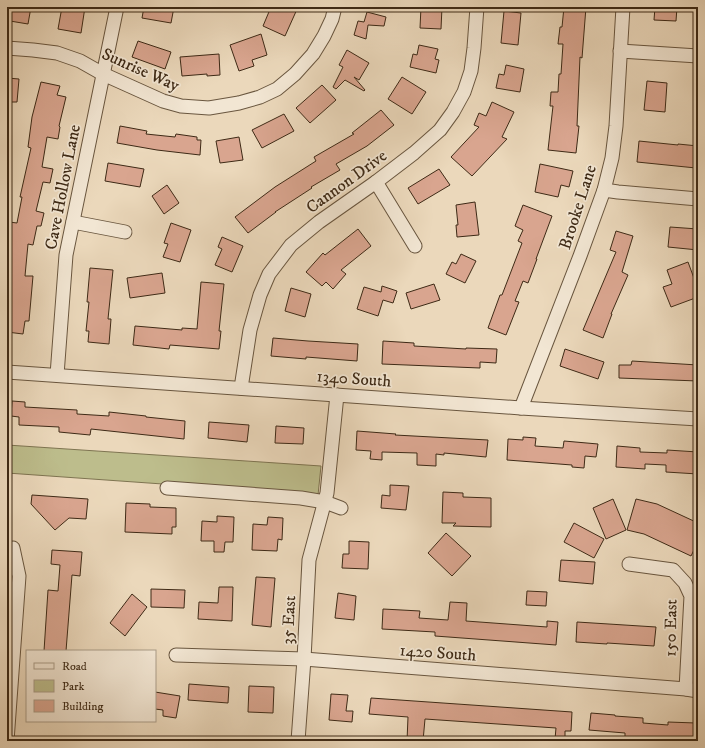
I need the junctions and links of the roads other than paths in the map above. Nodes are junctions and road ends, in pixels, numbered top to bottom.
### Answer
1 (117, 7) edge
2 (335, 7) edge
3 (477, 7) edge
4 (623, 7) edge
5 (7, 48) edge
6 (620, 51) junction
7 (698, 56) edge
8 (103, 74) junction
9 (376, 182) junction
10 (604, 190) junction
11 (698, 199) edge
12 (73, 222) junction
13 (125, 232) dead end
14 (415, 246) dead end
15 (7, 372) edge
16 (57, 375) junction
17 (241, 388) junction
18 (337, 395) junction
19 (521, 408) junction
20 (698, 419) edge
21 (167, 488) dead end
22 (325, 502) junction
23 (341, 508) dead end
24 (13, 548) dead end
25 (629, 564) dead end
26 (176, 655) dead end
27 (304, 659) junction
28 (692, 690) edge
29 (7, 741) edge
30 (298, 741) edge

1 - 8 street, Cave Hollow Lane
2 - 8 street, Sunrise Way
3 - 9 street, Cannon Drive
4 - 6 street, Brooke Lane
5 - 8 street, Sunrise Way
6 - 7 street
6 - 10 street, Brooke Lane
8 - 12 street, Cave Hollow Lane
9 - 14 street
9 - 17 street, Cannon Drive
10 - 11 street
10 - 19 street, Brooke Lane
12 - 13 street
12 - 16 street, Cave Hollow Lane
15 - 16 street, 1340 South
16 - 17 street, 1340 South
17 - 18 street, 1340 South
18 - 19 street, 1340 South
18 - 22 street, 35 East
19 - 20 street, 1340 South
21 - 22 street
22 - 23 street
22 - 27 street, 35 East
24 - 29 street
25 - 28 street, 150 East
26 - 27 street, 1420 South
27 - 28 street, 1420 South
27 - 30 street, 35 East

